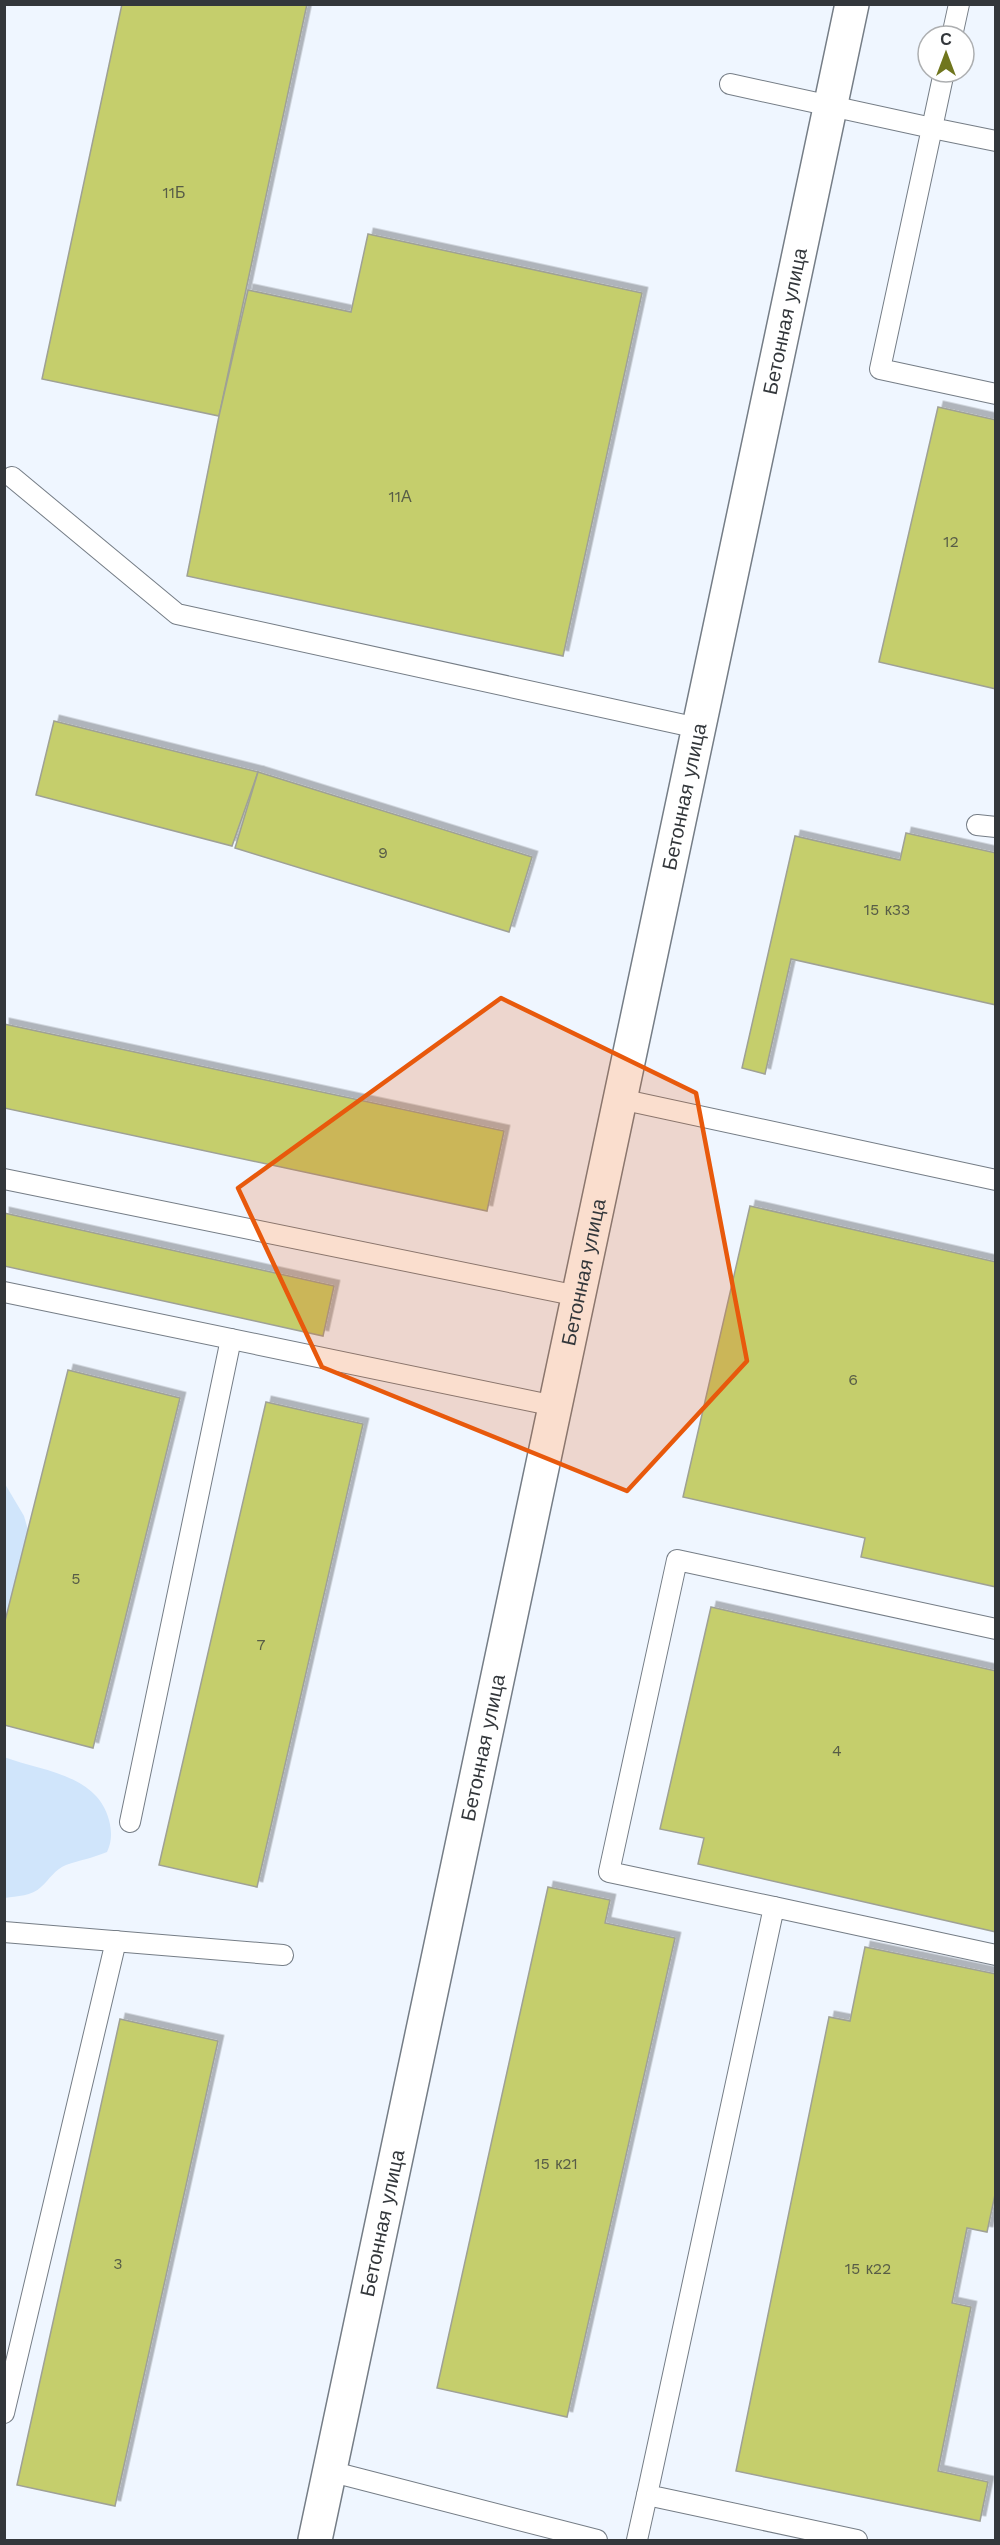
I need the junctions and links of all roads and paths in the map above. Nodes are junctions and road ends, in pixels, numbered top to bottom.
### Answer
1 (852, 4) edge
2 (959, 4) edge
3 (955, 24) edge
4 (730, 84) dead end
5 (941, 84) edge
6 (830, 106) junction
7 (932, 128) junction
8 (996, 141) edge
9 (996, 394) edge
10 (12, 477) dead end
11 (698, 728) junction
12 (620, 1099) junction
13 (4, 1179) edge
14 (996, 1180) edge
15 (4, 1292) edge
16 (578, 1296) junction
17 (231, 1339) junction
18 (555, 1406) junction
19 (996, 1629) edge
20 (130, 1822) dead end
21 (774, 1907) junction
22 (4, 1932) edge
23 (116, 1941) junction
24 (283, 1955) dead end
25 (996, 1955) edge
26 (4, 2413) edge
27 (329, 2471) junction
28 (646, 2495) junction
29 (315, 2541) edge
30 (597, 2541) edge
31 (637, 2541) edge
32 (857, 2541) edge

1 - 6 street, Бетонная улица
2 - 3 lane
4 - 6 lane
5 - 7 lane
6 - 7 lane
6 - 11 street, Бетонная улица
7 - 8 lane
7 - 9 lane
10 - 11 lane
11 - 12 street, Бетонная улица
12 - 14 lane
12 - 16 street, Бетонная улица
13 - 16 lane
15 - 17 lane
16 - 18 street, Бетонная улица
17 - 18 lane
17 - 20 lane
18 - 27 street, Бетонная улица
19 - 21 lane
21 - 25 lane
21 - 28 lane
22 - 23 lane
23 - 24 lane
23 - 26 lane
27 - 29 street, Бетонная улица
27 - 30 lane
28 - 31 lane
28 - 32 lane

